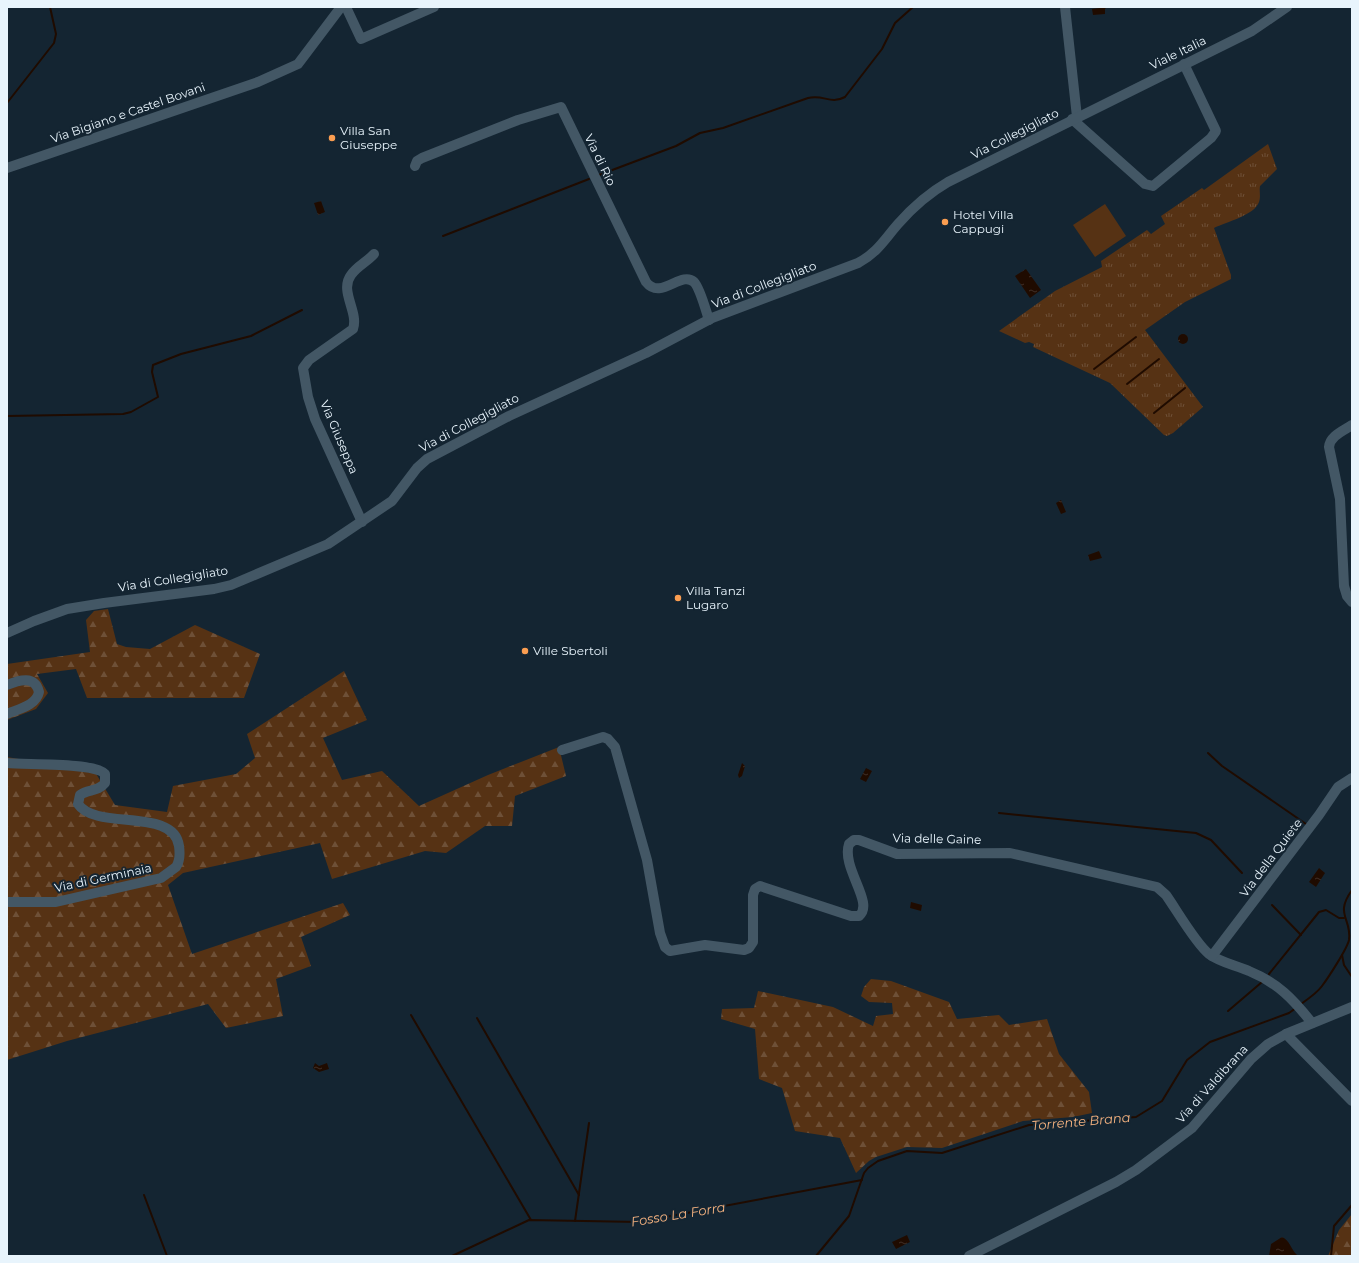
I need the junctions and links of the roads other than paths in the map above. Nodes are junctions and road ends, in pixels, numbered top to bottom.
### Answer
1 (341, 7) edge
2 (346, 7) edge
3 (434, 7) edge
4 (1065, 7) edge
5 (1287, 7) edge
6 (1184, 64) junction
7 (1074, 118) junction
8 (414, 166) dead end
9 (7, 168) edge
10 (882, 245) joint
11 (374, 254) dead end
12 (709, 320) junction
13 (1352, 425) edge
14 (362, 522) junction
15 (1348, 563) edge
16 (1352, 602) edge
17 (7, 633) edge
18 (7, 685) edge
19 (7, 714) edge
20 (562, 750) dead end
21 (7, 763) edge
22 (1352, 778) edge
23 (7, 902) edge
24 (1212, 956) junction
25 (1352, 1007) edge
26 (1312, 1023) junction
27 (1286, 1034) junction
28 (1352, 1101) edge
29 (969, 1256) edge

1 - 9 street, Via Bigiano e Castel Bovani
2 - 3 street
4 - 7 street, Via Collegigliato
5 - 6 street, Viale Italia
6 - 7 street, Viale Italia
6 - 7 street
7 - 10 street, Via Collegigliato
8 - 12 street, Via di Rio
10 - 12 street, Via di Collegigliato
11 - 14 street, Via Giuseppa
12 - 14 street, Via di Collegigliato
13 - 15 street
14 - 17 street, Via di Collegigliato
15 - 16 street
18 - 19 street
20 - 24 street, Via delle Gaine
21 - 23 street, Via di Germinaia
22 - 24 street, Via della Quiete
24 - 26 street, Via delle Gaine
25 - 26 street, Via di Valdibrana
26 - 27 street, Via di Valdibrana
27 - 28 street
27 - 29 street, Via di Valdibrana

